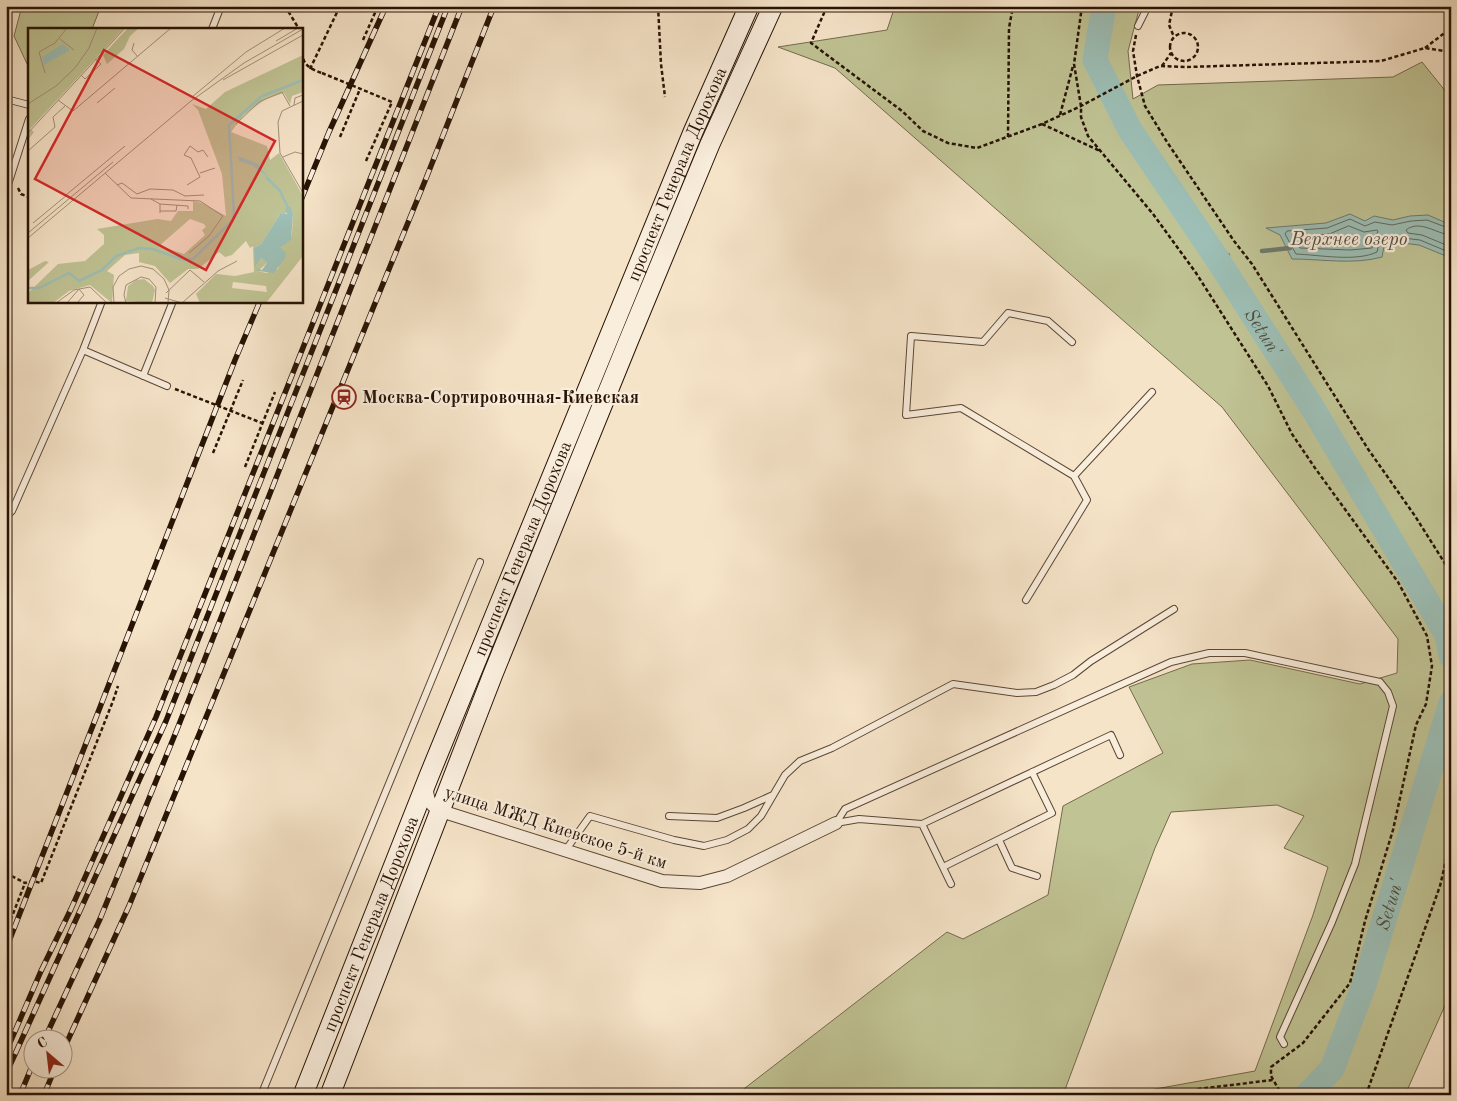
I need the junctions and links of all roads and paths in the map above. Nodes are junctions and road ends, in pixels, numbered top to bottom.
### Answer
1 (13, 6) edge
2 (221, 6) edge
3 (286, 6) edge
4 (340, 6) edge
5 (378, 6) edge
6 (658, 6) edge
7 (749, 6) edge
8 (773, 6) edge
9 (826, 6) edge
10 (1013, 6) edge
11 (1082, 6) edge
12 (1148, 6) edge
13 (1173, 6) edge
14 (1138, 26) joint
15 (212, 28) edge
16 (298, 28) edge
17 (1451, 28) edge
18 (6, 32) edge
19 (1174, 37) junction
20 (363, 40) dead end
21 (1425, 48) junction
22 (1451, 52) edge
23 (1171, 54) junction
24 (302, 57) edge
25 (1187, 61) junction
26 (1074, 64) junction
27 (1162, 66) junction
28 (1187, 67) junction
29 (310, 69) junction
30 (1136, 76) junction
31 (360, 89) junction
32 (665, 97) dead end
33 (6, 100) edge
34 (28, 105) edge
35 (1081, 106) junction
36 (1060, 115) junction
37 (28, 122) edge
38 (1042, 124) junction
39 (340, 137) dead end
40 (1008, 137) junction
41 (1101, 151) junction
42 (366, 161) dead end
43 (6, 191) edge
44 (21, 194) dead end
45 (28, 197) edge
46 (102, 302) edge
47 (173, 302) edge
48 (1072, 342) dead end
49 (82, 350) junction
50 (144, 376) junction
51 (243, 380) dead end
52 (167, 386) dead end
53 (175, 389) dead end
54 (275, 392) dead end
55 (1152, 392) dead end
56 (230, 411) junction
57 (262, 423) junction
58 (213, 453) dead end
59 (245, 466) dead end
60 (1074, 476) junction
61 (6, 517) edge
62 (480, 562) dead end
63 (1451, 573) edge
64 (1026, 600) dead end
65 (1174, 609) dead end
66 (118, 686) dead end
67 (1120, 755) dead end
68 (1032, 772) junction
69 (429, 776) junction
70 (774, 794) junction
71 (441, 811) junction
72 (669, 816) dead end
73 (836, 823) junction
74 (922, 824) junction
75 (1451, 839) edge
76 (999, 840) junction
77 (565, 851) junction
78 (943, 867) junction
79 (6, 873) edge
80 (1037, 876) dead end
81 (25, 883) junction
82 (951, 884) dead end
83 (6, 932) edge
84 (1284, 1044) dead end
85 (1273, 1080) junction
86 (263, 1094) edge
87 (1281, 1094) edge
88 (303, 1095) edge
89 (330, 1095) edge
90 (1179, 1095) edge
91 (1366, 1095) edge

1 - 18 path
2 - 15 lane
3 - 16 path
4 - 29 path
5 - 20 path
6 - 32 path
7 - 69 main road, проспект Генерала Дорохова
8 - 71 main road, проспект Генерала Дорохова
9 - 40 path
10 - 40 path
11 - 26 path
12 - 14 lane
13 - 19 path
14 - 30 path
17 - 21 path
19 - 23 path
19 - 25 path
21 - 22 path
21 - 28 path
23 - 25 path
23 - 27 path
24 - 29 path
25 - 28 path
26 - 35 path
26 - 36 path
27 - 28 path
27 - 30 path
29 - 31 path, bridge
30 - 35 path
30 - 63 path
31 - 39 path
31 - 42 path, bridge
33 - 34 lane
35 - 36 path
35 - 41 path
36 - 38 path
37 - 43 lane
38 - 40 path
38 - 41 path
41 - 85 path
44 - 45 path
46 - 49 lane
47 - 50 lane
48 - 60 lane
49 - 50 lane
49 - 61 lane
50 - 52 lane
51 - 56 path
53 - 56 path, bridge
54 - 57 path
55 - 60 lane
56 - 57 path, bridge
56 - 58 path
57 - 59 path
60 - 64 lane
62 - 86 lane
65 - 70 lane
66 - 81 path
67 - 68 lane
68 - 74 lane
68 - 76 lane
69 - 71 street, улица МЖД Киевское 5-й км
69 - 88 main road, проспект Генерала Дорохова
70 - 72 lane
70 - 77 lane
71 - 77 street, улица МЖД Киевское 5-й км
71 - 89 main road, проспект Генерала Дорохова
73 - 74 lane
73 - 77 street, улица МЖД Киевское 5-й км
73 - 84 lane
74 - 78 lane
75 - 91 path
76 - 78 lane
76 - 80 lane
78 - 82 lane
79 - 81 path
81 - 83 path
85 - 87 path
85 - 90 path

